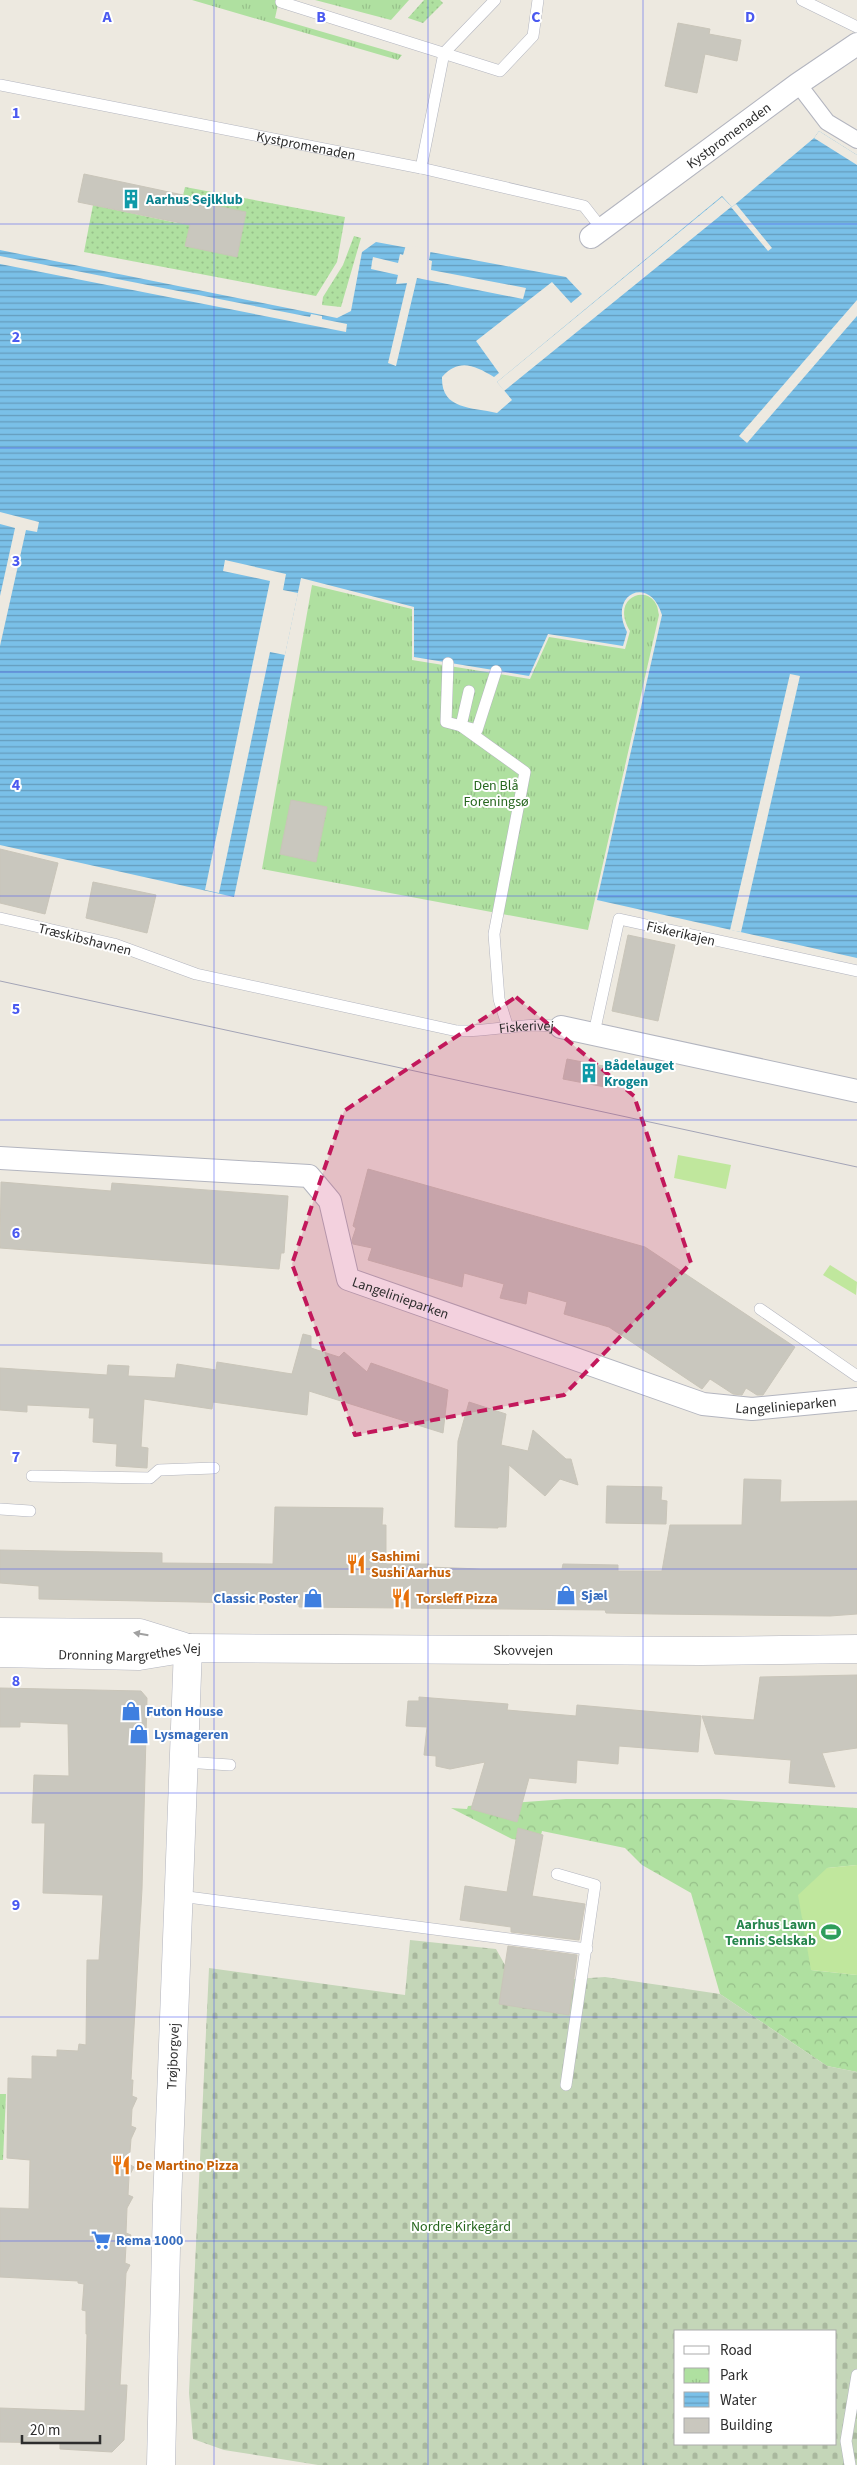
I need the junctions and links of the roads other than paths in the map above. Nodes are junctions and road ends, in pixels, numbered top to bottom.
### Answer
1 (495, 0) edge
2 (538, 0) edge
3 (802, 0) edge
4 (281, 2) dead end
5 (857, 27) edge
6 (857, 44) edge
7 (444, 53) junction
8 (798, 84) junction
9 (0, 85) edge
10 (857, 140) edge
11 (421, 168) junction
12 (596, 233) joint
13 (448, 663) dead end
14 (496, 671) dead end
15 (468, 691) dead end
16 (461, 726) junction
17 (0, 918) edge
18 (857, 971) edge
19 (196, 974) joint
20 (561, 1027) joint
21 (508, 1028) junction
22 (594, 1033) junction
23 (857, 1091) edge
24 (0, 1158) edge
25 (760, 1309) dead end
26 (857, 1376) edge
27 (857, 1398) edge
28 (214, 1468) dead end
29 (32, 1476) dead end
30 (0, 1509) edge
31 (30, 1511) dead end
32 (0, 1632) edge
33 (188, 1648) junction
34 (857, 1649) edge
35 (0, 1653) edge
36 (185, 1762) junction
37 (230, 1765) dead end
38 (557, 1874) dead end
39 (180, 1896) junction
40 (587, 1949) junction
41 (566, 2085) dead end
42 (857, 2375) edge
43 (161, 2465) edge
44 (850, 2465) edge

1 - 7 lane
2 - 7 lane
3 - 5 lane
4 - 7 lane
6 - 8 street, Kystpromenaden
7 - 11 lane
8 - 10 street
8 - 12 street, Kystpromenaden
9 - 11 lane, Kystpromenaden
11 - 12 lane, Kystpromenaden
13 - 16 lane
14 - 16 lane
15 - 16 lane
16 - 21 lane
17 - 19 lane, Træskibshavnen
18 - 22 lane, Fiskerikajen
19 - 21 lane, Fiskerivej
20 - 21 lane, Fiskerivej
20 - 22 street, Fiskerivej
22 - 23 street, Fiskerivej
24 - 27 street, Langelinieparken
25 - 26 lane
28 - 29 lane
30 - 31 lane
33 -> 32 street, Dronning Margrethes Vej
33 - 34 street, Skovvejen
33 - 35 street, Dronning Margrethes Vej
33 - 36 street, Trøjborgvej
36 - 37 lane
36 - 39 street, Trøjborgvej
38 - 40 lane
39 - 40 lane
39 - 43 street, Trøjborgvej
40 - 41 lane
42 - 44 lane

